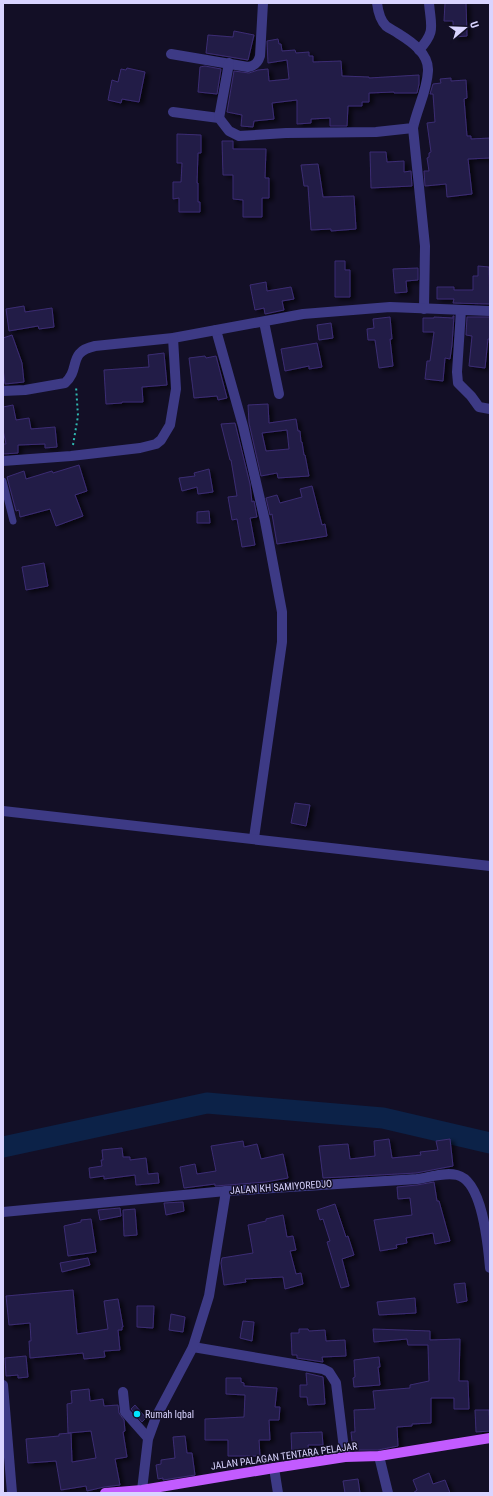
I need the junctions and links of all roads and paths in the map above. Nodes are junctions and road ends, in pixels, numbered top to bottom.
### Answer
1 (263, 3) edge
2 (377, 3) edge
3 (430, 3) edge
4 (419, 50) junction
5 (171, 54) dead end
6 (229, 63) junction
7 (173, 112) dead end
8 (220, 118) junction
9 (413, 128) junction
10 (424, 309) junction
11 (462, 310) junction
12 (490, 312) edge
13 (264, 322) junction
14 (216, 330) junction
15 (173, 338) junction
16 (76, 386) dead end
17 (3, 391) edge
18 (279, 394) dead end
19 (490, 409) edge
20 (71, 456) junction
21 (3, 461) edge
22 (3, 481) edge
23 (13, 521) dead end
24 (3, 811) edge
25 (254, 838) junction
26 (490, 866) edge
27 (226, 1191) junction
28 (3, 1212) edge
29 (490, 1268) edge
30 (193, 1347) junction
31 (3, 1385) edge
32 (123, 1392) dead end
33 (148, 1438) junction
34 (490, 1438) edge
35 (379, 1456) junction
36 (345, 1457) junction
37 (274, 1468) junction
38 (142, 1490) junction
39 (12, 1493) edge
40 (105, 1493) edge
41 (278, 1493) edge
42 (388, 1493) edge

1 - 6 street
2 - 4 street
3 - 4 street
4 - 9 street
5 - 6 street
6 - 8 street
7 - 8 street
8 - 9 street
9 - 10 street
10 - 11 street
10 - 13 street
11 - 12 street
11 - 19 street
13 - 14 street
13 - 18 street
14 - 15 street
14 - 25 street
15 - 17 street
15 - 20 street
16 - 20 path
20 - 21 street
22 - 23 lane
24 - 25 street
25 - 26 street
27 - 28 street, JALAN KH SAMIYOREDJO
27 - 29 street, JALAN KH SAMIYOREDJO
27 - 30 street
30 - 33 street
30 - 36 street
31 - 39 street
32 - 33 street
33 - 38 street
34 - 35 main road, JALAN PALAGAN TENTARA PELAJAR
35 - 36 main road, JALAN PALAGAN TENTARA PELAJAR
35 - 42 street
36 - 37 main road, JALAN PALAGAN TENTARA PELAJAR
37 - 38 main road, JALAN PALAGAN TENTARA PELAJAR
37 - 41 street
38 - 40 main road, JALAN PALAGAN TENTARA PELAJAR

